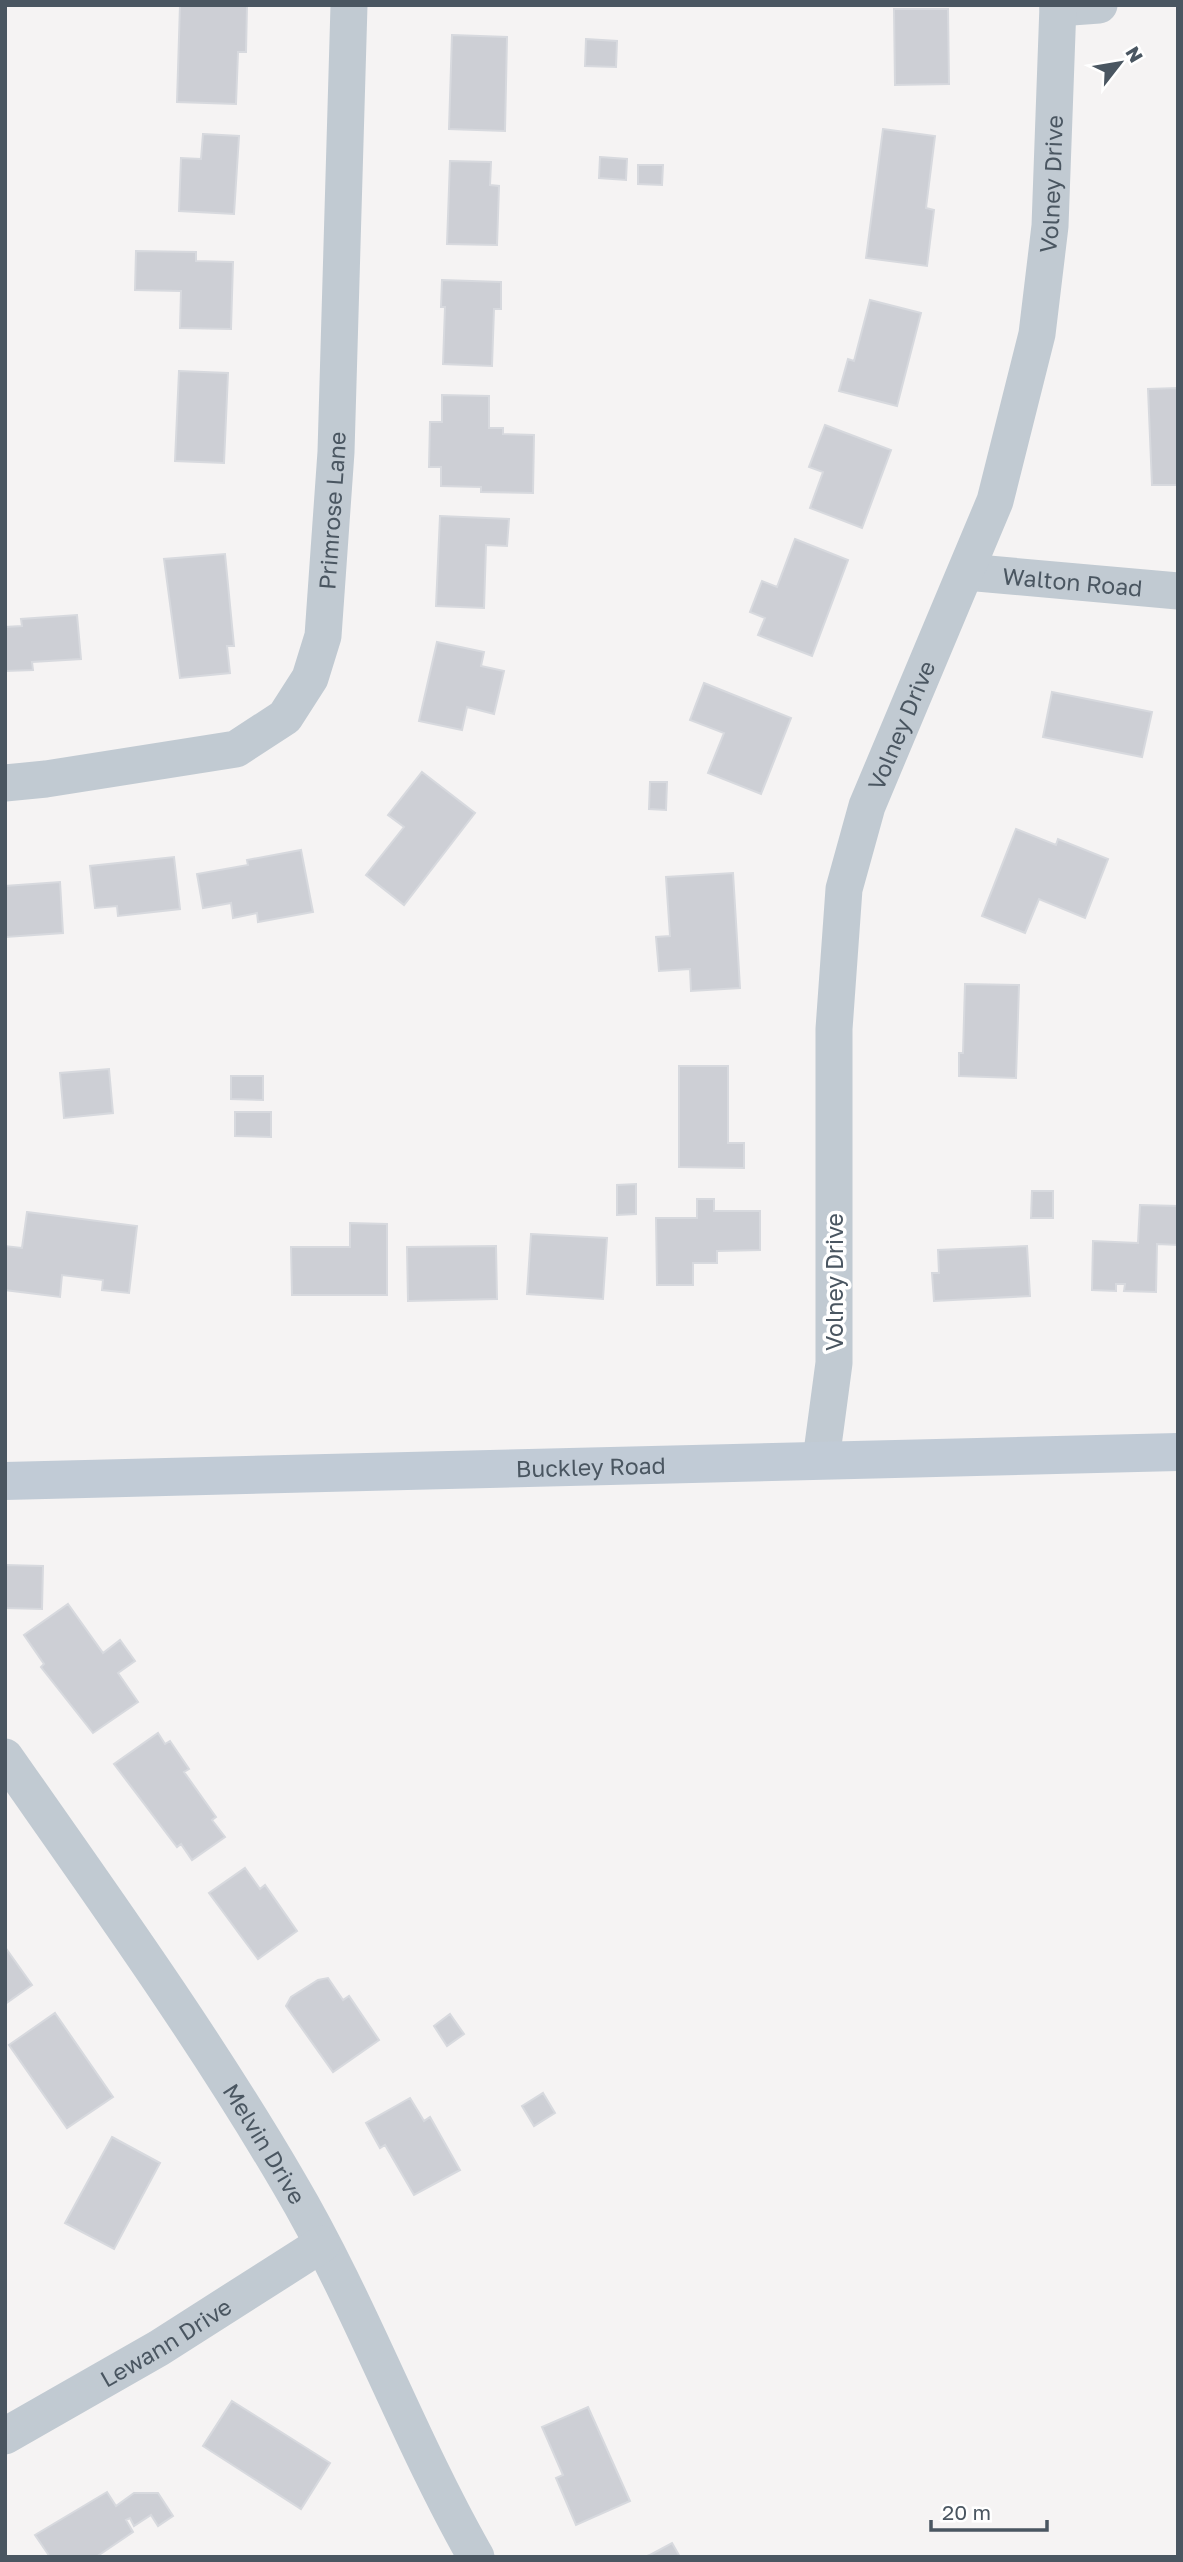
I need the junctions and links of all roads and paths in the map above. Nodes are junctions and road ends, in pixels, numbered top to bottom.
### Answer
1 (349, 5) edge
2 (1099, 5) edge
3 (1058, 7) edge
4 (966, 572) junction
5 (1178, 591) edge
6 (5, 783) edge
7 (1178, 1452) edge
8 (821, 1460) junction
9 (5, 1481) edge
10 (5, 1757) edge
11 (322, 2244) junction
12 (5, 2436) edge
13 (476, 2557) edge

1 - 6 street, Primrose Lane
2 - 3 street
3 - 4 street, Volney Drive
4 - 5 street, Walton Road
4 - 8 street, Volney Drive
7 - 8 street, Buckley Road
8 - 9 street, Buckley Road
10 - 11 street, Melvin Drive
11 - 12 street, Lewann Drive
11 - 13 street, Melvin Drive

